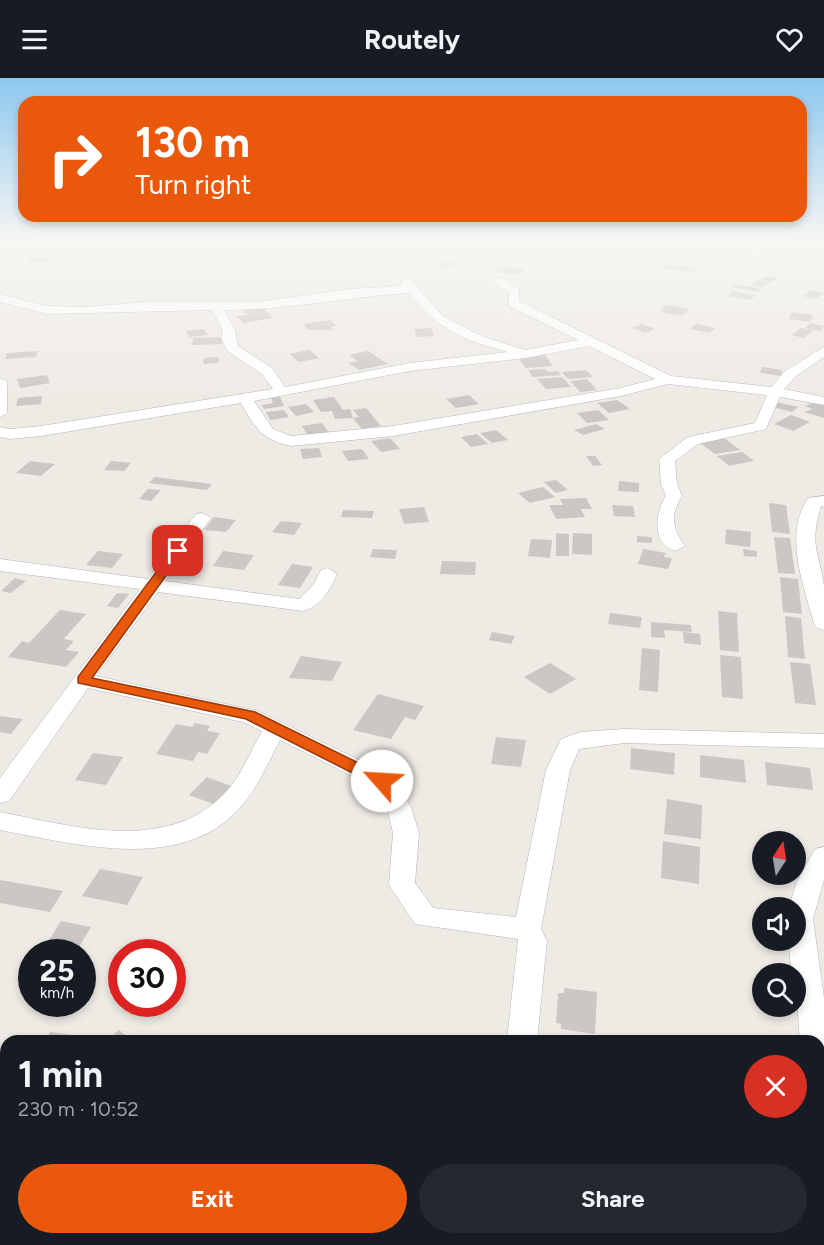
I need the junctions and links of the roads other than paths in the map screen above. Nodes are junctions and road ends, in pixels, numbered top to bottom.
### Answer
1 (316, 297) edge
2 (420, 297) edge
3 (514, 297) edge
4 (0, 298) edge
5 (216, 306) junction
6 (590, 342) junction
7 (824, 351) edge
8 (526, 354) junction
9 (668, 380) junction
10 (0, 382) edge
11 (773, 391) junction
12 (281, 392) junction
13 (245, 398) junction
14 (824, 401) edge
15 (0, 413) edge
16 (0, 432) edge
17 (824, 501) edge
18 (202, 518) dead end
19 (676, 546) dead end
20 (0, 565) edge
21 (328, 574) dead end
22 (155, 584) junction
23 (824, 624) edge
24 (83, 680) junction
25 (275, 728) junction
26 (824, 741) edge
27 (0, 795) edge
28 (0, 821) edge
29 (824, 856) edge
30 (527, 929) junction
31 (523, 1035) edge
32 (814, 1035) edge

1 - 5 street
2 - 8 street
3 - 6 street
4 - 5 street
5 - 12 street
6 - 8 street
6 - 9 street
7 - 11 street
8 - 12 street
9 - 11 street
9 - 13 street
10 - 15 street
11 - 14 street
11 - 19 street
12 - 13 street
13 - 16 street
17 - 23 street
18 - 22 street
20 - 22 street
21 - 22 street
22 - 24 street
24 - 25 street
24 - 27 street
25 - 28 street
25 - 30 street
26 - 30 street
29 - 32 street
30 - 31 street

